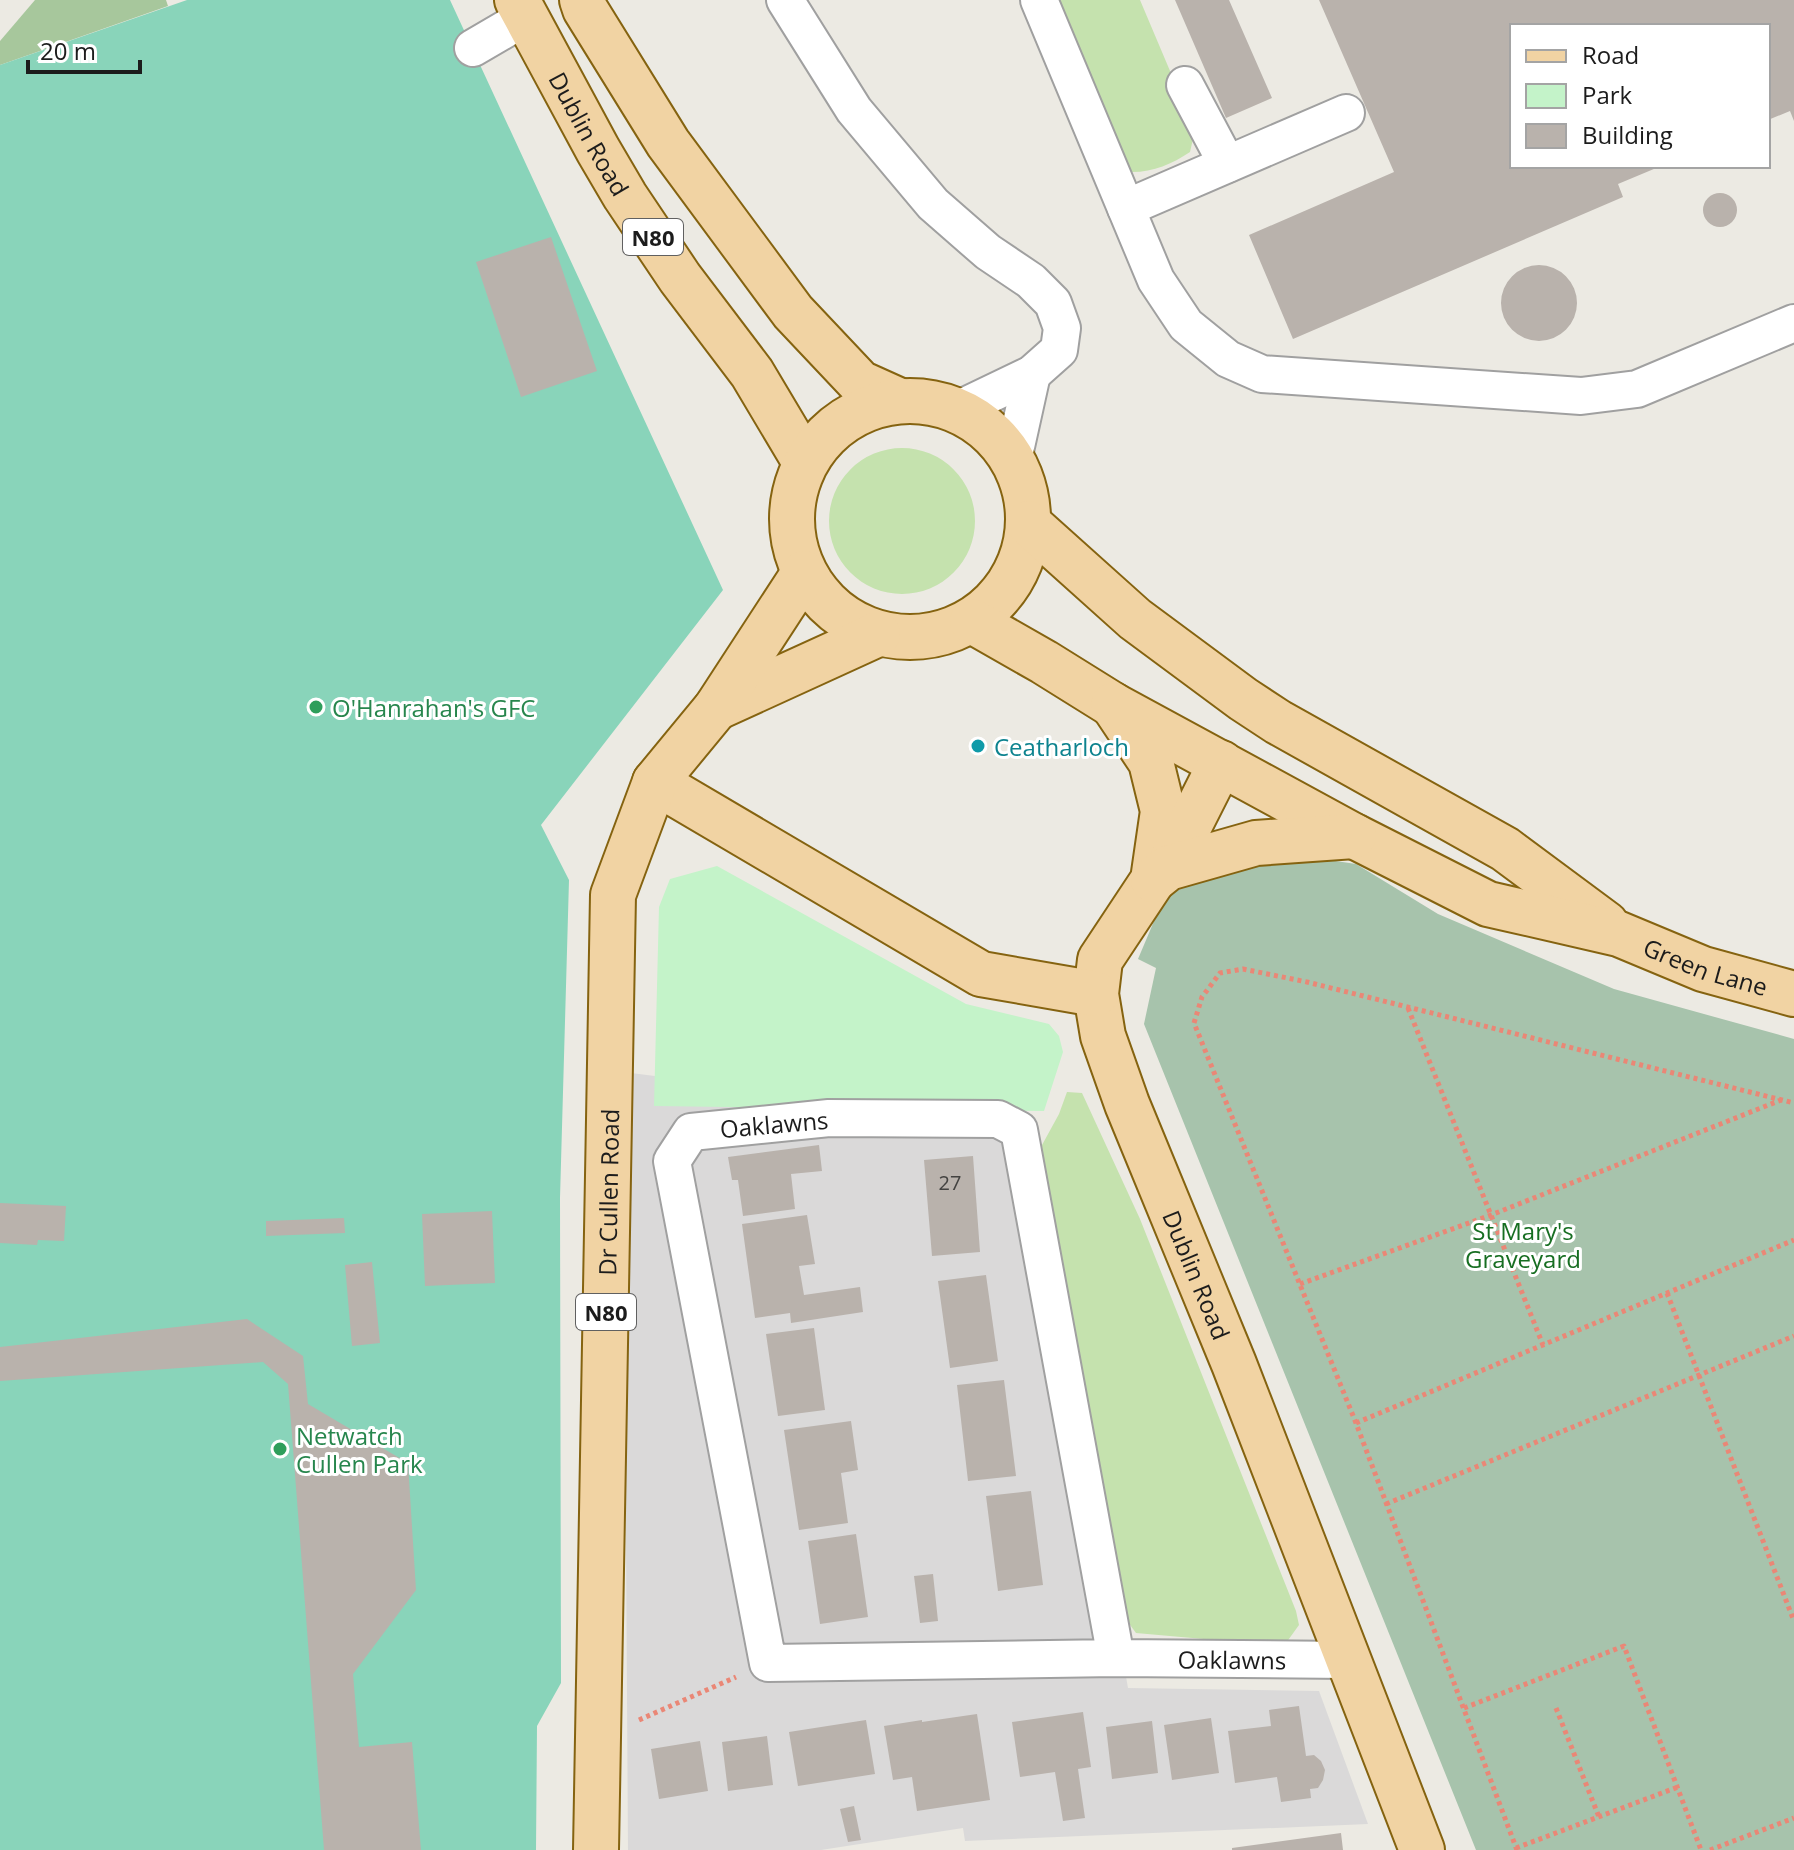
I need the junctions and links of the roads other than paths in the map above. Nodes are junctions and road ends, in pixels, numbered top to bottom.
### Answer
1 (582, 0) edge
2 (785, 0) edge
3 (1039, 0) edge
4 (522, 8) edge
5 (473, 48) dead end
6 (1185, 85) dead end
7 (1346, 113) dead end
8 (1227, 164) junction
9 (1126, 208) junction
10 (1794, 323) edge
11 (1032, 374) junction
12 (900, 401) junction
13 (957, 410) junction
14 (1013, 460) junction
15 (805, 462) junction
16 (1028, 523) junction
17 (804, 573) junction
18 (972, 621) junction
19 (878, 634) junction
20 (1243, 699) junction
21 (1113, 705) junction
22 (716, 708) junction
23 (1212, 758) junction
24 (655, 782) junction
25 (1354, 836) junction
26 (1160, 874) junction
27 (1619, 934) junction
28 (1096, 994) junction
29 (1794, 994) edge
30 (1116, 1658) junction
31 (1349, 1660) junction
32 (596, 1850) edge
33 (1422, 1850) edge

1 - 12 main road, N80
2 - 11 street
3 - 9 street
4 - 5 street
4 - 15 main road, Dublin Road / N80
6 - 8 street
7 - 8 street
8 - 9 street
9 - 10 street
11 - 13 street
11 - 14 street
12 - 13 main road, N80
12 - 15 main road, N80
13 - 14 main road, N80
14 - 16 main road, N80
15 - 17 main road, N80
16 - 18 main road, N80
16 - 20 main road
17 - 19 main road, N80
17 - 22 main road, N80
18 - 19 main road, N80
18 - 21 main road
19 - 22 main road, N80
20 - 23 main road
20 - 27 main road
21 - 23 main road
21 - 26 main road, Dublin Road
22 - 24 main road, Dr Cullen Road / N80
23 - 25 main road
23 - 26 main road
24 - 28 main road
24 - 32 main road, Dr Cullen Road / N80
25 - 26 main road
25 - 27 main road
26 - 28 main road, Dublin Road
27 - 29 main road, Green Lane
28 - 31 main road, Dublin Road
30 - 30 street, Oaklawns
30 - 31 street, Oaklawns
31 - 33 main road, Dublin Road

